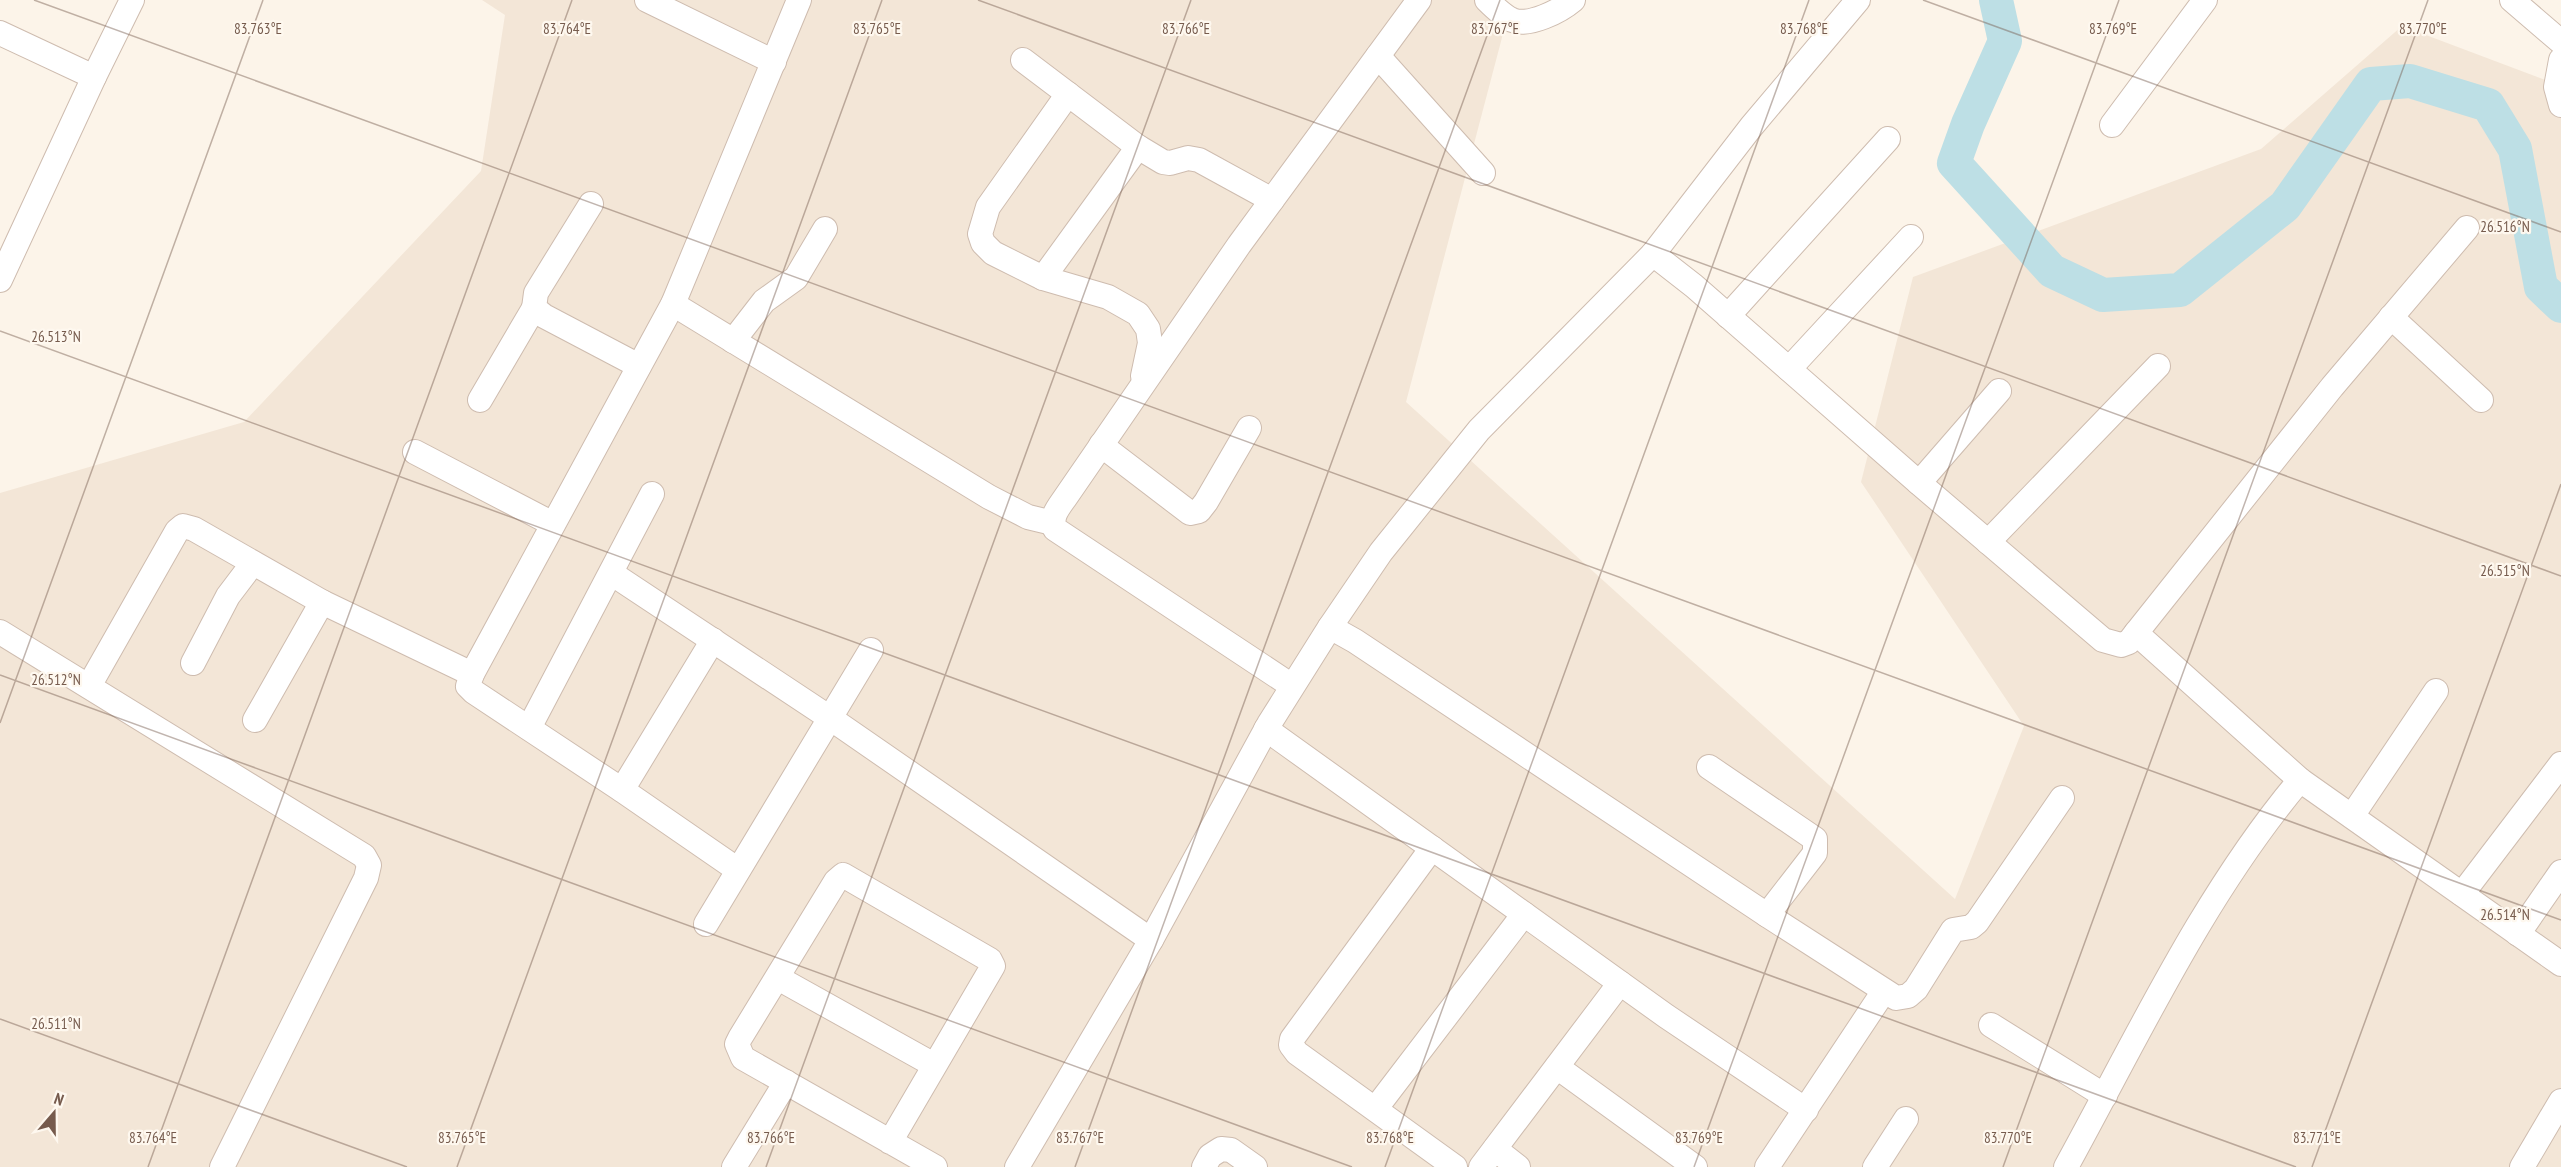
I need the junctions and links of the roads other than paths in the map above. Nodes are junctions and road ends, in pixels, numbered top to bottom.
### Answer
1 (132, 0) edge
2 (647, 0) edge
3 (799, 0) edge
4 (1419, 0) edge
5 (1486, 0) edge
6 (1573, 0) edge
7 (1858, 0) edge
8 (2205, 0) edge
9 (2512, 0) edge
10 (0, 33) edge
11 (2561, 42) edge
12 (1378, 56) junction
13 (1023, 60) dead end
14 (2561, 60) edge
15 (774, 62) junction
16 (94, 76) junction
17 (1068, 94) junction
18 (2561, 105) edge
19 (2112, 125) dead end
20 (1888, 139) dead end
21 (1138, 147) junction
22 (1483, 173) dead end
23 (1272, 200) junction
24 (591, 204) dead end
25 (2467, 228) dead end
26 (825, 229) dead end
27 (1911, 237) dead end
28 (1653, 254) junction
29 (1043, 278) junction
30 (0, 280) edge
31 (673, 304) junction
32 (534, 308) junction
33 (1728, 316) junction
34 (2391, 317) junction
35 (734, 341) junction
36 (639, 366) junction
37 (2158, 366) dead end
38 (1789, 369) junction
39 (1140, 389) junction
40 (1999, 392) dead end
41 (480, 400) dead end
42 (2481, 400) dead end
43 (1249, 428) dead end
44 (1101, 445) junction
45 (416, 452) dead end
46 (1919, 483) junction
47 (652, 494) dead end
48 (1053, 523) junction
49 (553, 524) junction
50 (1988, 542) junction
51 (253, 563) junction
52 (610, 573) junction
53 (322, 602) junction
54 (1330, 627) junction
55 (0, 632) edge
56 (2136, 633) junction
57 (713, 640) junction
58 (871, 650) dead end
59 (193, 663) dead end
60 (472, 674) junction
61 (89, 686) junction
62 (1292, 686) junction
63 (2436, 691) dead end
64 (830, 718) junction
65 (255, 720) dead end
66 (529, 728) junction
67 (1266, 729) junction
68 (2561, 764) edge
69 (1709, 766) dead end
70 (2300, 780) junction
71 (622, 790) junction
72 (2062, 798) dead end
73 (2352, 816) junction
74 (1432, 848) junction
75 (738, 870) junction
76 (2561, 872) edge
77 (2462, 894) junction
78 (1524, 914) junction
79 (1767, 915) junction
80 (706, 924) dead end
81 (2518, 934) junction
82 (1151, 940) junction
83 (2561, 964) edge
84 (778, 978) junction
85 (1620, 983) junction
86 (1884, 992) junction
87 (1991, 1025) dead end
88 (934, 1065) junction
89 (1557, 1067) junction
90 (786, 1082) junction
91 (2105, 1096) junction
92 (2561, 1101) edge
93 (1376, 1108) junction
94 (1806, 1110) junction
95 (1906, 1119) dead end
96 (890, 1142) junction
97 (1488, 1158) edge
98 (222, 1167) edge
99 (734, 1167) edge
100 (935, 1167) edge
101 (1017, 1167) edge
102 (1204, 1167) edge
103 (1255, 1167) edge
104 (1455, 1167) edge
105 (1518, 1167) edge
106 (1695, 1167) edge
107 (1767, 1167) edge
108 (1875, 1167) edge
109 (2066, 1167) edge
110 (2522, 1167) edge

1 - 16 street
2 - 15 street
3 - 15 street
4 - 12 street
5 - 6 street
7 - 28 street
8 - 19 street
9 - 11 street
10 - 16 street
12 - 22 street
12 - 23 street
13 - 17 street
14 - 18 street
15 - 31 street
16 - 30 street
17 - 21 street
17 - 29 street
20 - 33 street
21 - 23 street
21 - 29 street
23 - 39 street
24 - 32 street
25 - 34 street
26 - 35 street
27 - 38 street
28 - 33 street
28 - 54 street
29 - 39 street
31 - 35 street
31 - 36 street
32 - 36 street
32 - 41 street
33 - 38 street
34 - 42 street
34 - 56 street
35 - 48 street
36 - 49 street
37 - 50 street
38 - 46 street
39 - 44 street
40 - 46 street
43 - 44 street
44 - 48 street
45 - 49 street
46 - 50 street
47 - 52 street
48 - 62 street
49 - 60 street
50 - 56 street
51 - 53 street
51 - 59 street
51 - 61 street
52 - 57 street
52 - 66 street
53 - 60 street
53 - 65 street
54 - 62 street
54 - 79 street
55 - 61 street
56 - 70 street
57 - 64 street
57 - 71 street
58 - 64 street
60 - 66 street
61 - 98 street
62 - 67 street
63 - 73 street
64 - 75 street
64 - 82 street
66 - 71 street
67 - 74 street
67 - 82 street
68 - 77 street
69 - 79 street
70 - 73 street
70 - 91 street
71 - 75 street
72 - 86 street
73 - 77 street
74 - 78 street
74 - 93 street
75 - 80 street
76 - 81 street
77 - 81 street
78 - 85 street
78 - 93 street
79 - 86 street
81 - 83 street
82 - 101 street
84 - 88 street
84 - 88 street
84 - 90 street
85 - 89 street
85 - 94 street
86 - 94 street
87 - 91 street
88 - 96 street
89 - 97 street
89 - 106 street
90 - 96 street
90 - 99 street
91 - 109 street
92 - 110 street
93 - 104 street
94 - 107 street
95 - 108 street
96 - 100 street
97 - 105 street
102 - 103 street

